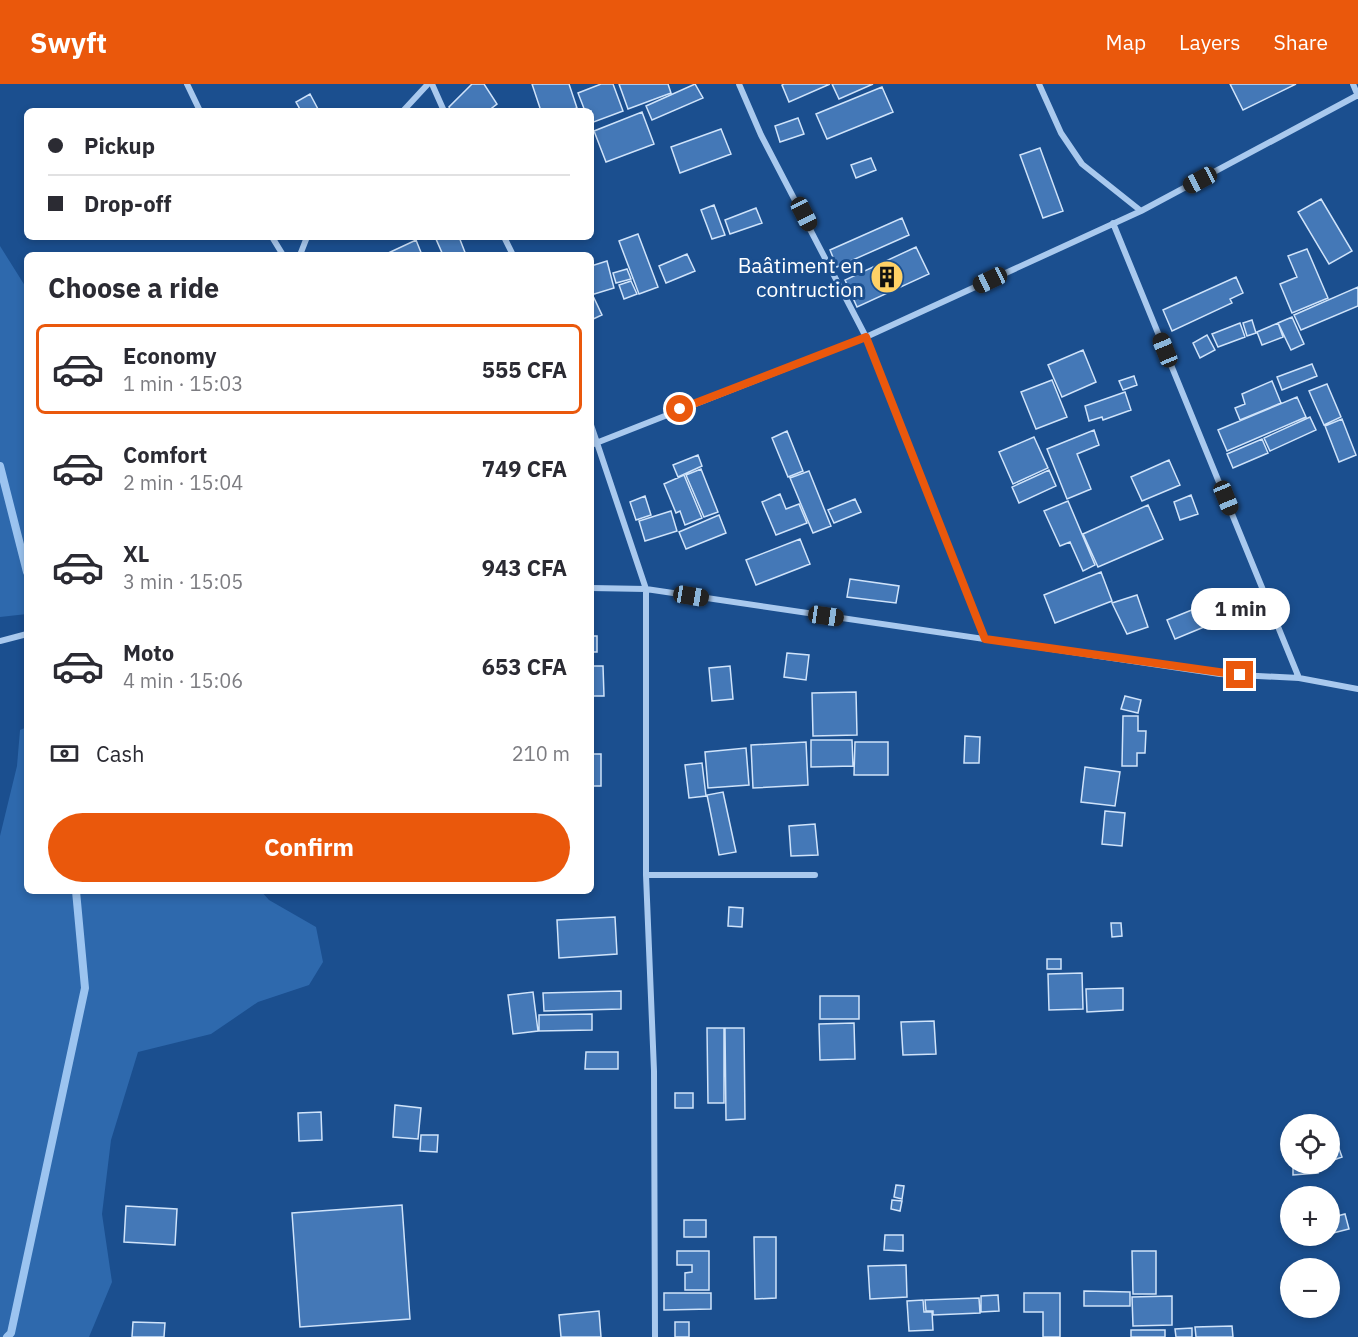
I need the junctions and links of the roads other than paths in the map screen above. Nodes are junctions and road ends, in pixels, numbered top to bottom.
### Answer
1 (187, 84) edge
2 (430, 84) edge
3 (739, 84) edge
4 (1039, 84) edge
5 (1353, 84) edge
6 (1358, 95) edge
7 (199, 108) edge
8 (406, 108) edge
9 (442, 108) edge
10 (1141, 211) junction
11 (1113, 223) junction
12 (866, 337) junction
13 (594, 443) edge
14 (594, 588) edge
15 (646, 589) junction
16 (24, 634) edge
17 (985, 639) junction
18 (0, 641) edge
19 (1299, 678) junction
20 (1358, 689) edge
21 (814, 874) dead end
22 (646, 875) junction
23 (656, 1337) edge

1 - 7 street
2 - 8 street
2 - 9 street
3 - 12 street
4 - 10 street
5 - 6 street
6 - 10 street
10 - 11 street
11 - 12 street
11 - 19 street
12 - 13 street
12 - 17 street
13 - 15 street
14 - 15 street
15 - 17 street
15 - 22 street
16 - 18 street
17 - 19 street
19 - 20 street
21 - 22 street
22 - 23 street

